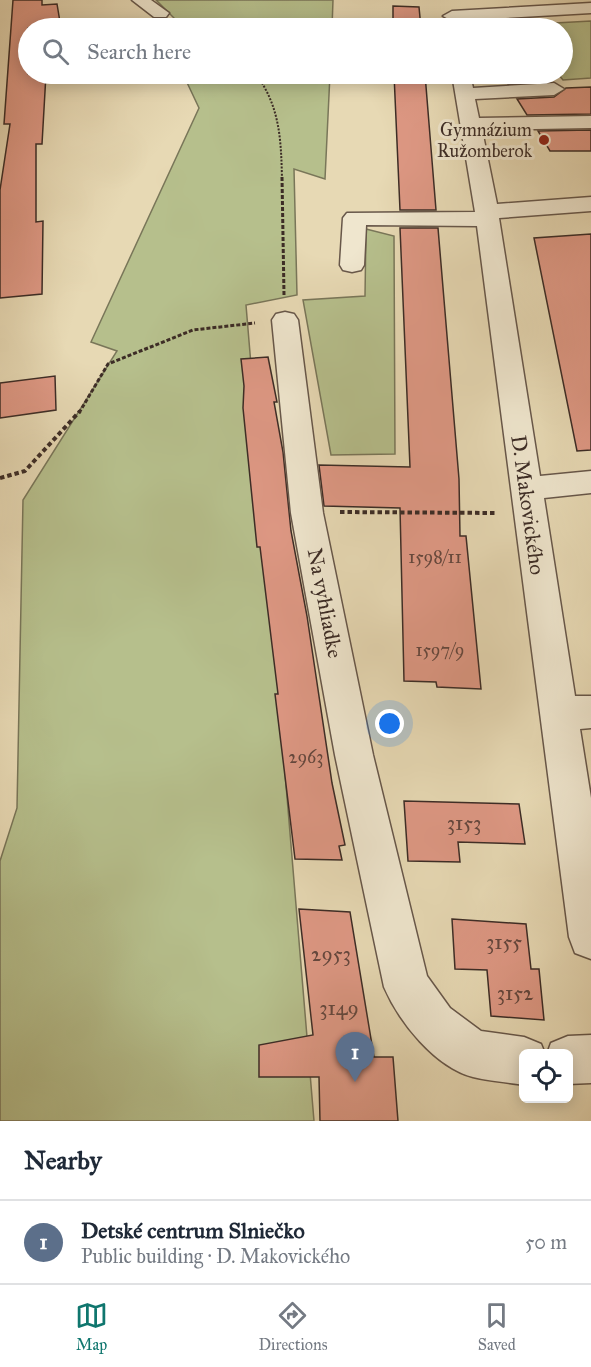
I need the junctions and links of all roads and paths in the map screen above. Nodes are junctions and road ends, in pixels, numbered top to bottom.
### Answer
1 (140, 0) edge
2 (444, 0) edge
3 (533, 5) edge
4 (591, 8) edge
5 (160, 13) dead end
6 (451, 18) edge
7 (472, 18) edge
8 (263, 84) edge
9 (463, 84) edge
10 (554, 89) dead end
11 (591, 122) edge
12 (471, 124) junction
13 (591, 204) edge
14 (488, 215) junction
15 (351, 265) dead end
16 (285, 320) junction
17 (0, 478) edge
18 (591, 482) edge
19 (527, 501) junction
20 (307, 513) junction
21 (575, 713) edge
22 (591, 937) edge
23 (591, 1059) edge
24 (519, 1060) edge
25 (573, 1060) edge

1 - 5 street
2 - 6 street
3 - 4 street
3 - 7 street
8 - 16 path
9 - 10 street
9 - 12 street, D. Makovického
11 - 12 street
12 - 14 street, D. Makovického
13 - 14 street
14 - 15 street
14 - 19 street, D. Makovického
16 - 17 path
16 - 20 street, Na vyhliadke
18 - 19 street
19 - 20 path
19 - 21 street, D. Makovického
20 - 24 street, Na vyhliadke
21 - 22 street, D. Makovického
23 - 25 street

